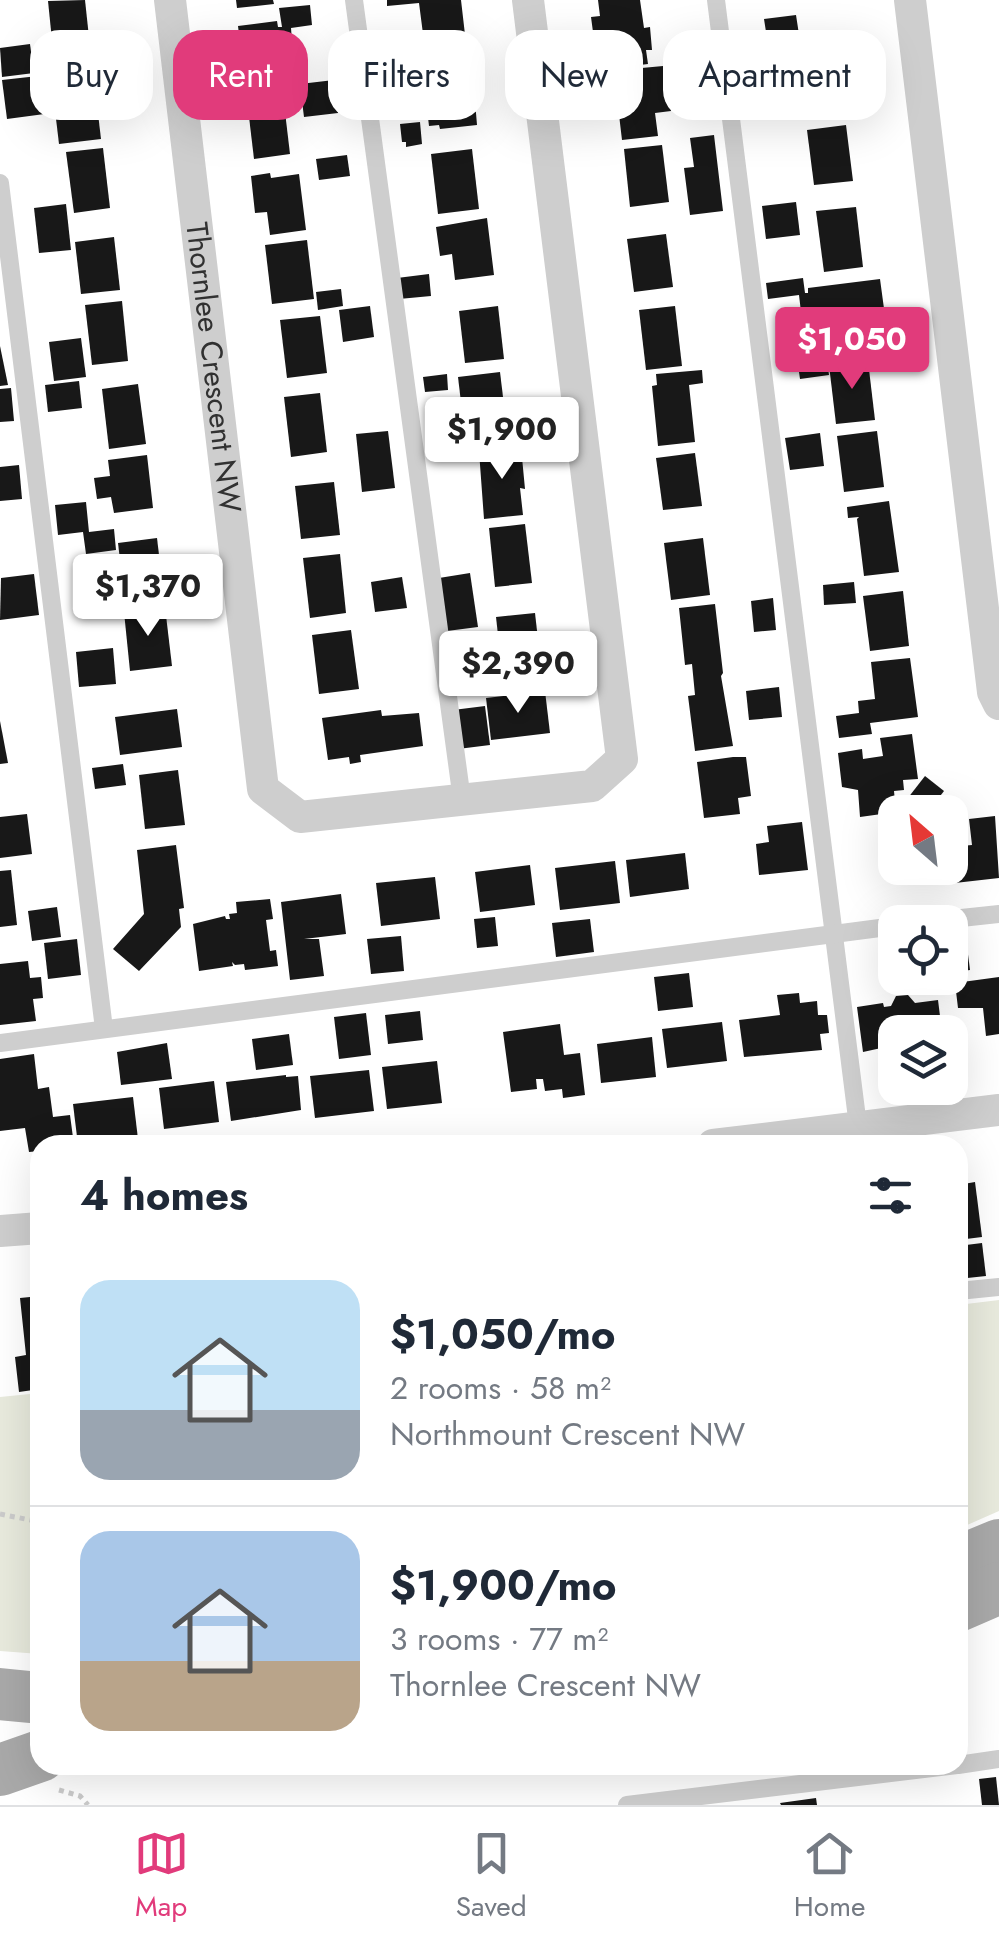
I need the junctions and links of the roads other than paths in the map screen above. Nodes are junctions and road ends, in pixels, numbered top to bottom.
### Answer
1 (170, 0) edge
2 (354, 0) edge
3 (528, 0) edge
4 (716, 0) edge
5 (910, 0) edge
6 (0, 183) edge
7 (999, 704) edge
8 (462, 800) junction
9 (999, 914) edge
10 (968, 917) edge
11 (878, 928) edge
12 (835, 933) junction
13 (104, 1029) junction
14 (0, 1042) edge
15 (999, 1110) edge
16 (868, 1132) edge
17 (832, 1135) edge
18 (30, 1229) edge
19 (0, 1231) edge
20 (999, 1287) edge
21 (968, 1291) edge
22 (999, 1544) edge
23 (968, 1558) edge
24 (999, 1588) edge
25 (968, 1602) edge
26 (0, 1694) edge
27 (30, 1697) edge
28 (0, 1735) edge
29 (30, 1736) edge
30 (30, 1760) edge
31 (999, 1760) edge
32 (968, 1764) edge
33 (0, 1770) edge
34 (874, 1775) edge
35 (627, 1805) edge

1 - 8 street, Thornlee Crescent NW
2 - 8 lane
3 - 8 street, Thornlee Crescent NW
4 - 12 lane
5 - 7 street
6 - 13 lane
9 - 10 lane
11 - 12 lane
12 - 13 lane
12 - 16 lane
13 - 14 lane
15 - 16 street
16 - 17 street
18 - 19 street
20 - 21 lane
22 - 23 main road
24 - 25 main road
26 - 27 main road
28 - 29 main road
30 - 33 main road
31 - 32 lane
34 - 35 lane

